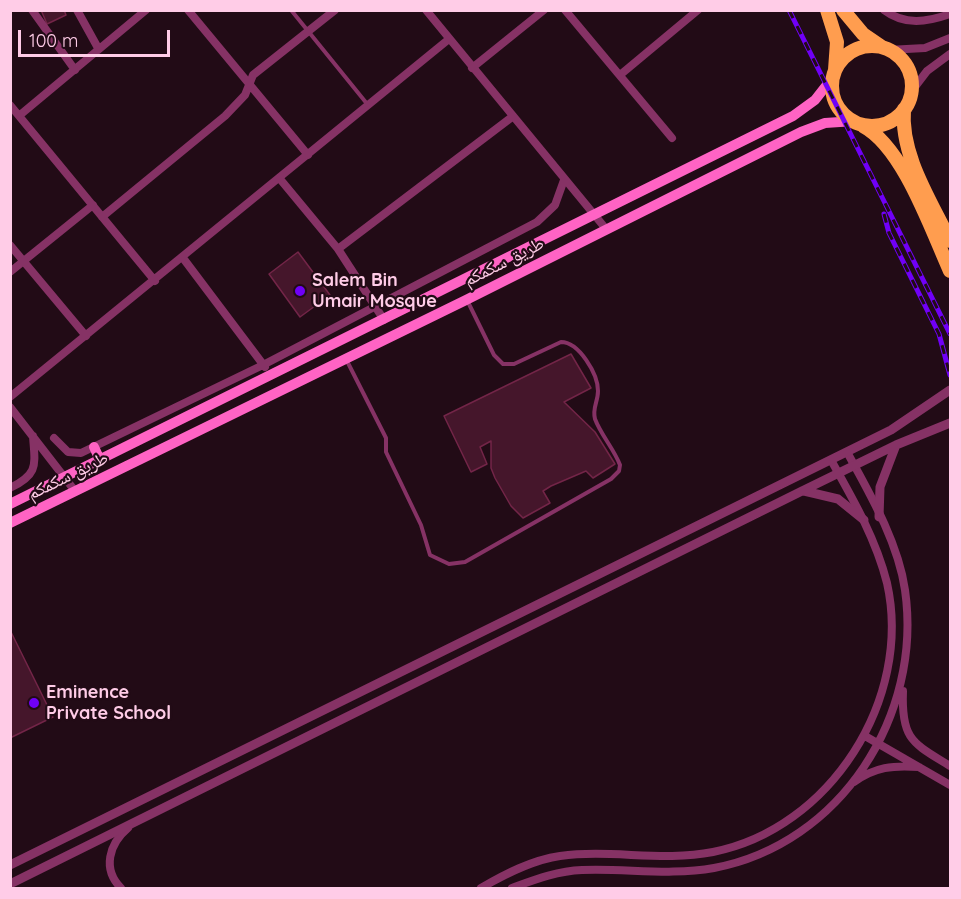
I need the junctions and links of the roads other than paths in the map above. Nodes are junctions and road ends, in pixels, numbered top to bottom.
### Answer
1 (32, 10) edge
2 (77, 10) edge
3 (146, 10) edge
4 (188, 10) edge
5 (291, 10) edge
6 (335, 10) edge
7 (426, 10) edge
8 (544, 10) edge
9 (565, 10) edge
10 (698, 10) edge
11 (827, 10) edge
12 (843, 10) edge
13 (884, 10) edge
14 (951, 14) edge
15 (308, 32) junction
16 (951, 38) edge
17 (449, 39) junction
18 (98, 48) junction
19 (885, 48) junction
20 (951, 54) edge
21 (472, 68) junction
22 (75, 70) junction
23 (620, 75) junction
24 (834, 75) junction
25 (249, 85) junction
26 (911, 92) junction
27 (10, 105) edge
28 (368, 105) junction
29 (904, 109) junction
30 (20, 115) junction
31 (512, 117) junction
32 (857, 122) junction
33 (672, 138) dead end
34 (308, 155) junction
35 (280, 179) junction
36 (564, 180) junction
37 (93, 205) junction
38 (594, 213) junction
39 (102, 217) junction
40 (606, 228) junction
41 (951, 241) edge
42 (10, 244) edge
43 (338, 249) junction
44 (183, 258) junction
45 (24, 261) junction
46 (951, 271) edge
47 (10, 272) edge
48 (155, 281) junction
49 (466, 300) junction
50 (376, 307) junction
51 (384, 320) junction
52 (86, 336) junction
53 (346, 358) junction
54 (263, 365) junction
55 (272, 376) junction
56 (951, 390) edge
57 (10, 397) edge
58 (10, 407) edge
59 (951, 423) edge
60 (33, 436) junction
61 (54, 438) dead end
62 (896, 445) junction
63 (94, 447) junction
64 (847, 452) junction
65 (100, 460) junction
66 (831, 460) junction
67 (855, 466) junction
68 (839, 474) junction
69 (65, 478) junction
70 (10, 488) edge
71 (75, 490) junction
72 (802, 491) junction
73 (10, 504) edge
74 (879, 517) junction
75 (864, 520) junction
76 (10, 523) edge
77 (903, 682) junction
78 (865, 736) junction
79 (878, 744) junction
80 (951, 766) edge
81 (922, 768) junction
82 (951, 785) edge
83 (848, 787) junction
84 (135, 822) junction
85 (10, 865) edge
86 (10, 884) edge
87 (121, 888) edge
88 (481, 888) edge
89 (512, 888) edge

1 - 22 street
2 - 18 street
3 - 18 street
4 - 25 street
5 - 15 lane
6 - 15 street
7 - 17 street
8 - 21 street
9 - 23 street
10 - 23 street
11 - 24 highway
12 - 19 highway
13 - 14 street
15 - 25 street
15 - 28 lane
16 - 19 street
17 - 21 street
17 - 28 street
18 - 22 street
19 - 24 highway
19 - 26 highway
20 - 26 street
21 - 31 street
22 - 30 street
23 - 33 street
24 - 32 highway
24 - 38 main road, طريق سكمكم
25 - 34 street
25 - 39 street
26 - 29 highway
27 - 30 street
28 - 34 street
29 - 32 highway
29 - 41 highway
30 - 37 street
31 - 36 street
31 - 43 street
32 - 40 main road, طريق سكمكم
32 - 46 highway
34 - 35 street
35 - 43 street
35 - 44 street
36 - 38 street
36 - 50 street
37 - 39 street
37 - 45 street
38 - 40 street
38 - 51 main road, طريق سكمكم
39 - 48 street
40 - 49 main road, طريق سكمكم
42 - 45 street
43 - 50 street
44 - 48 street
44 - 54 street
45 - 47 street
45 - 52 street
48 - 52 street
49 - 53 main road, طريق سكمكم
49 - 53 lane
50 - 51 street
50 - 54 street
51 - 55 main road, طريق سكمكم
52 - 57 street
53 - 71 main road, طريق سكمكم
54 - 55 street
54 - 63 street
55 - 65 main road, طريق سكمكم
56 - 64 street
58 - 60 street
59 - 62 street
60 - 69 street
60 - 70 street
61 - 63 street
62 - 67 street
62 - 74 street
63 - 65 main road
64 - 66 street
64 - 67 street
65 - 69 main road, طريق سكمكم
66 - 68 street
66 - 85 street
67 - 68 street
67 - 74 street
68 - 72 street
68 - 75 street
69 - 71 street
69 - 73 main road, طريق سكمكم
71 - 76 main road, طريق سكمكم
72 - 75 street
72 - 84 street
74 - 77 street
75 - 78 street
77 - 79 street
77 - 80 street
78 - 79 street
78 - 88 street
79 - 81 street
79 - 83 street
81 - 82 street
81 - 83 street
83 - 89 street
84 - 86 street
84 - 87 street

